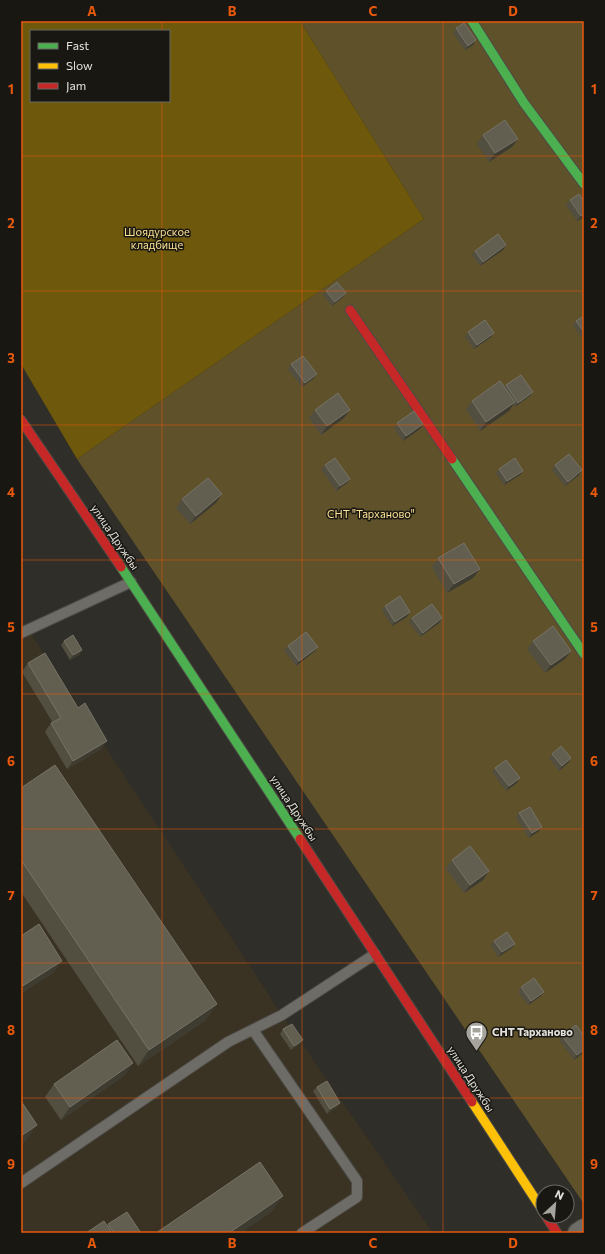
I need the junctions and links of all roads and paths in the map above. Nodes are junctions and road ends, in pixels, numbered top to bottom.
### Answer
1 (472, 21) edge
2 (584, 184) edge
3 (350, 310) dead end
4 (21, 420) edge
5 (131, 582) junction
6 (21, 633) edge
7 (584, 654) edge
8 (375, 954) junction
9 (253, 1030) junction
10 (21, 1183) edge
11 (535, 1199) edge
12 (551, 1224) edge
13 (584, 1229) edge
14 (302, 1233) edge
15 (557, 1233) edge
16 (578, 1233) edge

1 - 2 main road
3 - 7 main road
4 - 5 main road, улица Дружбы
5 - 6 lane
5 - 8 main road, улица Дружбы
8 - 9 lane
8 - 11 main road, улица Дружбы
9 - 10 lane
9 - 14 lane
12 - 15 main road
13 - 16 street

